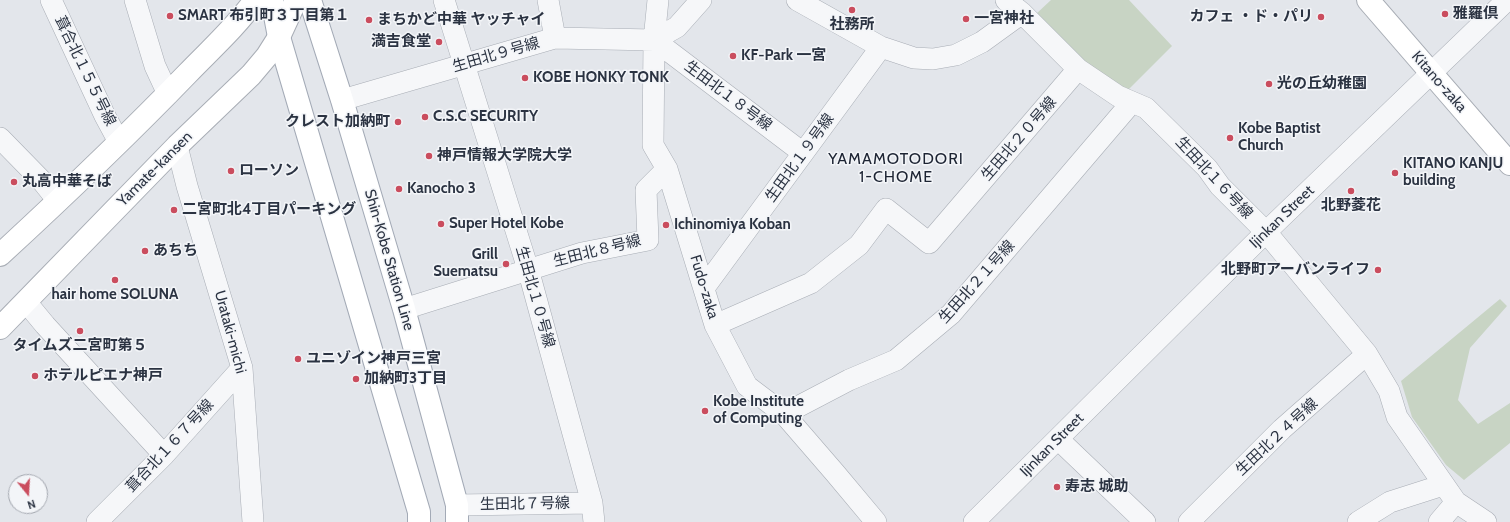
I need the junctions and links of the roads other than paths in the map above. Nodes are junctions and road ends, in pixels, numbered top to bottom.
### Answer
1 (51, 0) edge
2 (135, 0) edge
3 (255, 0) edge
4 (272, 0) edge
5 (296, 0) edge
6 (310, 0) edge
7 (444, 0) edge
8 (548, 0) edge
9 (658, 0) edge
10 (701, 0) edge
11 (797, 0) edge
12 (1368, 0) edge
13 (1507, 0) edge
14 (1014, 7) edge
15 (279, 37) junction
16 (555, 38) junction
17 (654, 40) junction
18 (881, 47) junction
19 (465, 64) junction
20 (1078, 69) junction
21 (1431, 73) junction
22 (168, 94) junction
23 (342, 100) junction
24 (1132, 102) junction
25 (0, 138) edge
26 (119, 142) junction
27 (177, 146) junction
28 (803, 153) junction
29 (1510, 164) edge
30 (667, 169) junction
31 (58, 201) junction
32 (1266, 232) junction
33 (0, 255) edge
34 (528, 269) junction
35 (704, 288) junction
36 (26, 302) junction
37 (404, 308) junction
38 (715, 325) junction
39 (0, 328) edge
40 (1367, 354) junction
41 (242, 368) junction
42 (784, 414) junction
43 (1058, 438) junction
44 (164, 455) junction
45 (1443, 485) junction
46 (1456, 502) junction
47 (593, 513) edge
48 (457, 514) edge
49 (97, 522) edge
50 (253, 522) edge
51 (419, 522) edge
52 (876, 522) edge
53 (974, 522) edge
54 (1145, 522) edge
55 (1189, 522) edge
56 (1358, 522) edge
57 (1439, 522) edge
58 (1486, 522) edge

1 - 26 street, 葺合北１５５号線
2 - 22 street
3 - 22 main road
4 - 15 main road
5 - 15 main road, Yamate-kansen
6 - 23 main road, Shin-Kobe Station Line
7 - 19 street, 生田北１０号線
8 - 16 street
9 - 17 street, Fudo-zaka
10 - 17 street
11 - 18 street
12 - 21 main road, Kitano-zaka
13 - 21 street, Ijinkan Street
14 - 18 street
14 - 20 street, 生田北１６号線
15 - 27 main road, Yamate-kansen
15 - 51 main road
16 - 17 street, 生田北９号線
16 - 19 street, 生田北９号線
17 - 28 street, 生田北１８号線
17 - 30 street, Fudo-zaka
18 - 28 street, 生田北１９号線
19 - 23 street, 生田北９号線
19 - 34 street, 生田北１０号線
20 - 24 street, 生田北１６号線
20 - 38 street, 生田北２０号線
21 - 29 main road, Kitano-zaka
21 - 32 street, Ijinkan Street
22 - 26 main road
23 - 37 main road, Shin-Kobe Station Line
24 - 32 street, 生田北１６号線
24 - 42 street, 生田北２１号線
25 - 31 street
26 - 31 main road
27 - 36 main road, Yamate-kansen
27 - 41 street, Urataki-michi
28 - 35 street, 生田北１９号線
30 - 34 street, 生田北８号線
30 - 35 street, Fudo-zaka
31 - 33 main road
32 - 40 street, 生田北１６号線
32 - 43 street, Ijinkan Street
34 - 37 street, 生田北８号線
34 - 47 street, 生田北１０号線
35 - 38 street, Fudo-zaka
36 - 39 main road, Yamate-kansen
36 - 44 street
37 - 48 main road, Shin-Kobe Station Line
38 - 42 street, Fudo-zaka
40 - 45 street, 生田北１６号線
40 - 55 street, 生田北２４号線
41 - 44 street, 葺合北１６７号線
41 - 50 street, Urataki-michi
42 - 52 street, Fudo-zaka
43 - 53 street, Ijinkan Street
43 - 54 street
44 - 49 street, 葺合北１６７号線
45 - 46 street, 生田北１６号線
45 - 56 street
46 - 57 street
46 - 58 street, 生田北１６号線
47 - 48 street, 生田北７号線

